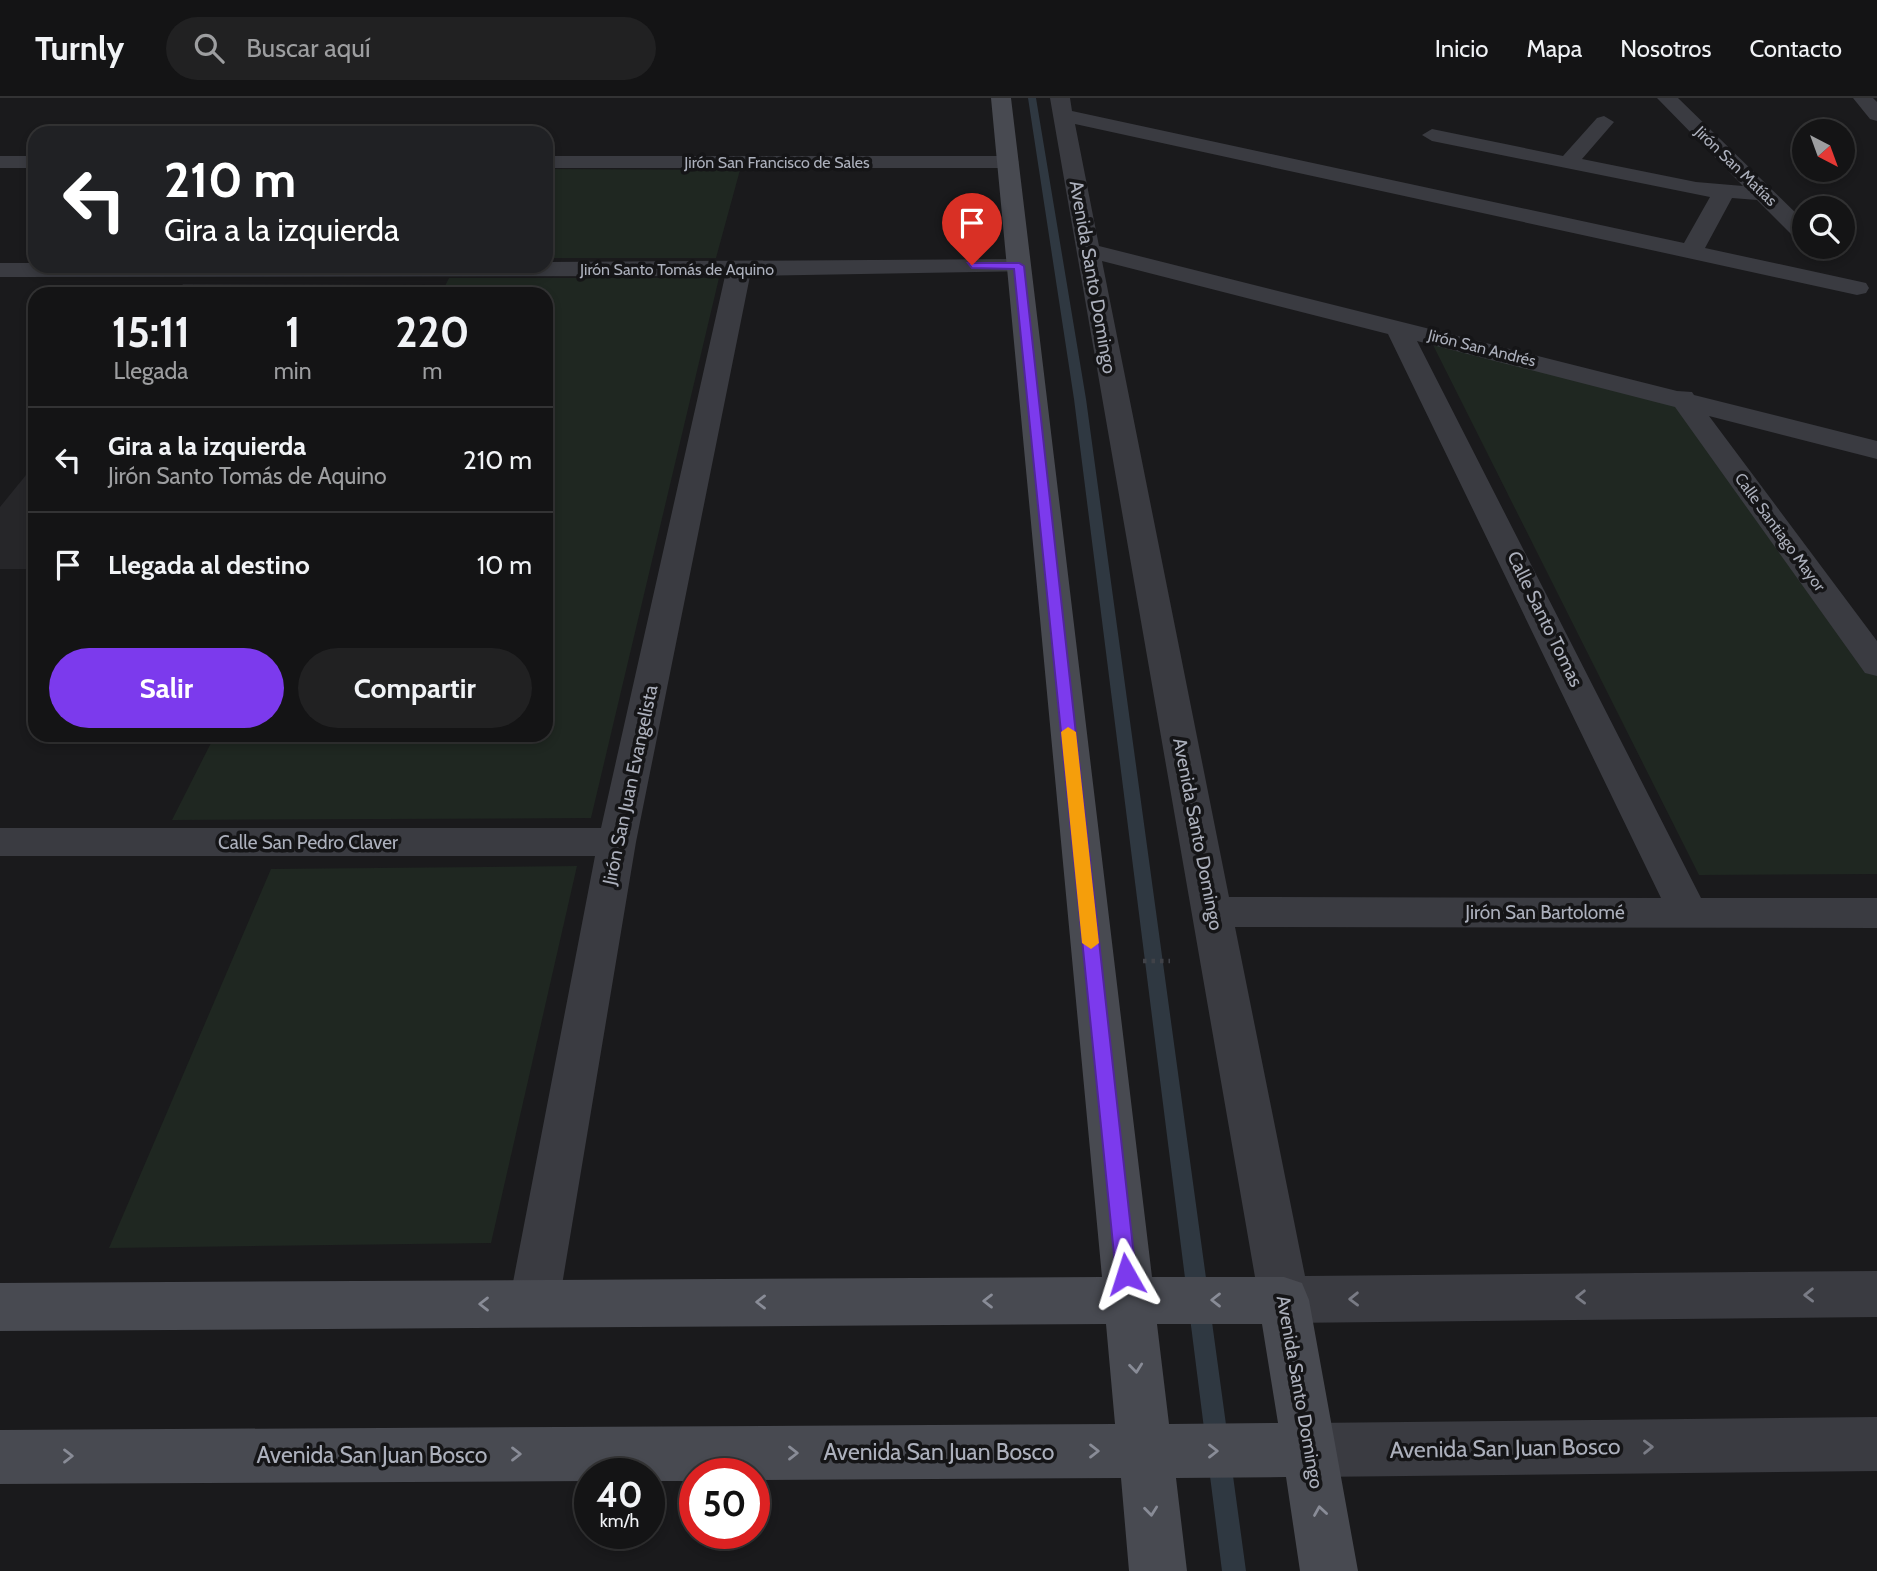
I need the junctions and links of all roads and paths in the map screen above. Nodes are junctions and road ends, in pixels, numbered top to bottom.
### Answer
1 (1001, 98) edge
2 (1667, 98) edge
3 (1863, 98) edge
4 (1062, 106) edge
5 (1877, 116) edge
6 (1604, 122) dead end
7 (1432, 135) dead end
8 (1541, 158) junction
9 (0, 162) edge
10 (28, 162) edge
11 (553, 162) edge
12 (1008, 162) junction
13 (1568, 163) junction
14 (1724, 192) junction
15 (1765, 194) junction
16 (1494, 208) junction
17 (1792, 222) edge
18 (1087, 250) junction
19 (1691, 252) junction
20 (1828, 259) edge
21 (1019, 266) junction
22 (0, 270) edge
23 (28, 270) edge
24 (553, 270) edge
25 (739, 270) junction
26 (1397, 327) junction
27 (1682, 398) junction
28 (1877, 450) edge
29 (1877, 665) edge
30 (0, 842) edge
31 (617, 842) junction
32 (1213, 912) junction
33 (1688, 912) junction
34 (1877, 913) edge
35 (1093, 960) junction
36 (1223, 962) junction
37 (1877, 1294) edge
38 (1129, 1300) junction
39 (1284, 1300) junction
40 (534, 1303) junction
41 (0, 1307) edge
42 (1877, 1444) edge
43 (1311, 1450) junction
44 (1145, 1451) junction
45 (0, 1457) edge
46 (1158, 1571) edge
47 (1329, 1571) edge

1 - 12 main road
2 - 15 street, Jirón San Matías
3 - 5 street
4 - 16 street
4 - 18 street, Avenida Santo Domingo
6 - 13 street
7 - 8 street
8 - 13 street
8 - 16 street
9 - 10 street
11 - 12 street, Jirón San Francisco de Sales
12 - 21 main road
13 - 14 street
14 - 15 street
14 - 19 street
15 - 17 street, Jirón San Matías
16 - 19 street
18 - 26 street, Jirón San Andrés
18 - 32 street, Avenida Santo Domingo
19 - 20 street
21 - 25 street, Jirón Santo Tomás de Aquino
21 - 35 main road
22 - 23 street, Jirón Santo Tomás de Aquino
24 - 25 street, Jirón Santo Tomás de Aquino
25 - 31 street, Jirón San Juan Evangelista
26 - 27 street, Jirón San Andrés
26 - 33 street, Calle Santo Tomas
27 - 28 street, Jirón San Andrés
27 - 29 street, Calle Santiago Mayor
30 - 31 street, Calle San Pedro Claver
31 - 40 street, Jirón San Juan Evangelista
32 - 33 street, Jirón San Bartolomé
32 - 36 street, Avenida Santo Domingo
33 - 34 street, Jirón San Bartolomé
35 - 36 path
35 - 38 main road
36 - 39 street, Avenida Santo Domingo
37 -> 39 street
39 -> 38 main road
38 -> 40 main road
38 -> 44 main road
39 - 43 main road, Avenida Santo Domingo
40 -> 41 main road
43 -> 42 street, Avenida San Juan Bosco
44 -> 43 main road, Avenida San Juan Bosco
47 -> 43 main road, Avenida Santo Domingo
45 -> 44 main road, Avenida San Juan Bosco
44 -> 46 main road

